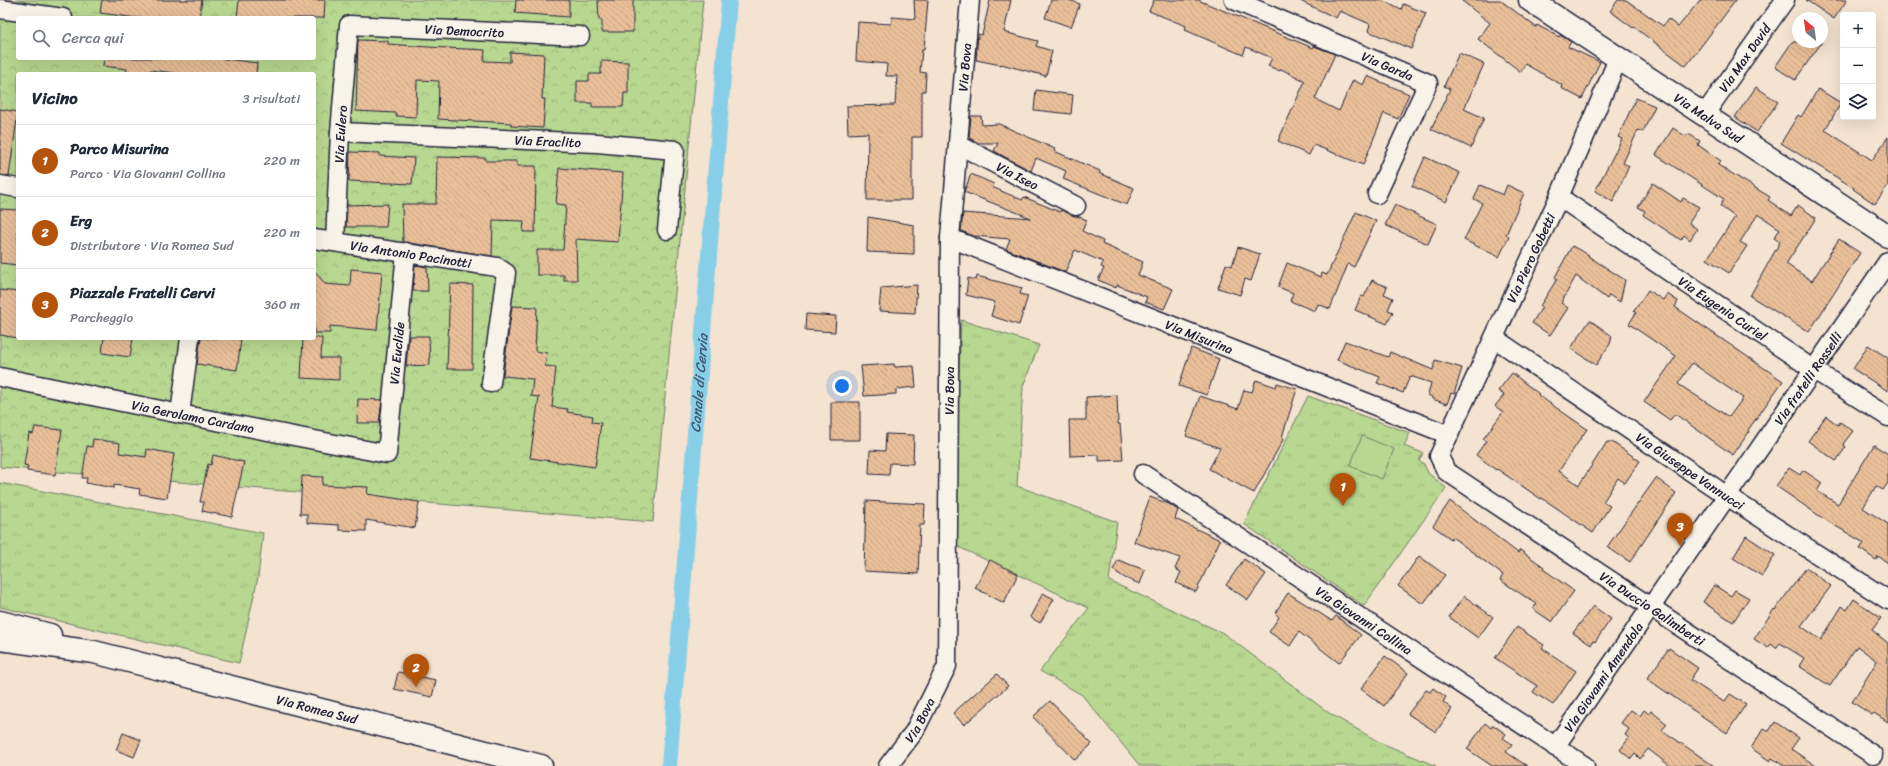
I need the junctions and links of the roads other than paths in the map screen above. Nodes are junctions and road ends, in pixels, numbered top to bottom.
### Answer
1 (970, 0) edge
2 (1234, 0) edge
3 (1530, 0) edge
4 (1784, 0) edge
5 (0, 9) edge
6 (49, 16) edge
7 (349, 25) joint
8 (580, 36) dead end
9 (1618, 59) junction
10 (1704, 114) junction
11 (340, 132) junction
12 (959, 146) junction
13 (0, 185) edge
14 (16, 188) edge
15 (1377, 194) dead end
16 (1559, 197) junction
17 (1076, 206) dead end
18 (667, 230) dead end
19 (1888, 236) edge
20 (950, 238) junction
21 (316, 239) edge
22 (335, 242) junction
23 (406, 252) junction
24 (1888, 261) edge
25 (1494, 338) junction
26 (190, 340) edge
27 (1814, 370) junction
28 (0, 377) edge
29 (491, 383) dead end
30 (180, 414) junction
31 (1888, 417) edge
32 (1449, 434) junction
33 (387, 454) joint
34 (1440, 456) joint
35 (1143, 474) dead end
36 (1727, 496) junction
37 (1888, 600) edge
38 (1651, 608) junction
39 (0, 622) edge
40 (0, 639) edge
41 (94, 652) junction
42 (1555, 747) junction
43 (1873, 755) dead end
44 (540, 766) edge
45 (888, 766) edge
46 (1584, 766) edge

1 - 12 street, Via Bova
2 - 15 street, Via Garda
3 - 9 main road, Via Malva Sud
4 - 10 street, Via Max David
5 - 6 street
7 - 8 street, Via Democrito
7 - 11 street, Via Eulero
9 - 10 main road, Via Malva Sud
9 - 16 street, Via Piero Gobetti
10 - 19 main road, Via Malva Sud
11 - 18 street, Via Eraclito
11 - 22 street, Via Eulero
12 - 17 street, Via Iseo
12 - 20 street, Via Bova
13 - 14 street
16 - 25 street, Via Piero Gobetti
16 - 27 street, Via Eugenio Curiel
20 - 32 street, Via Misurina
20 - 45 street, Via Bova
21 - 22 street, Via Antonio Pacinotti
22 - 23 street, Via Antonio Pacinotti
23 - 29 street, Via Antonio Pacinotti
23 - 33 street, Via Euclide
24 - 27 street, Via fratelli Rosselli
25 - 32 street, Via Piero Gobetti
25 - 36 street, Via Giuseppe Vannucci
26 - 30 street
27 - 31 street, Via Eugenio Curiel
27 - 36 street, Via fratelli Rosselli
28 - 30 street, Via Gerolamo Cardano
30 - 33 street, Via Gerolamo Cardano
32 - 34 street, Via Piero Gobetti
34 - 38 street, Via Duccio Galimberti
35 - 42 street, Via Giovanni Collina
36 - 37 street, Via Giuseppe Vannucci
36 - 38 street, Via fratelli Rosselli
38 - 42 street, Via Giovanni Amendola
38 - 43 street, Via Duccio Galimberti
39 - 41 main road, Via Romea Sud
40 - 41 main road, Via Romea Sud
41 - 44 main road, Via Romea Sud
42 - 46 street, Via Giovanni Collina

